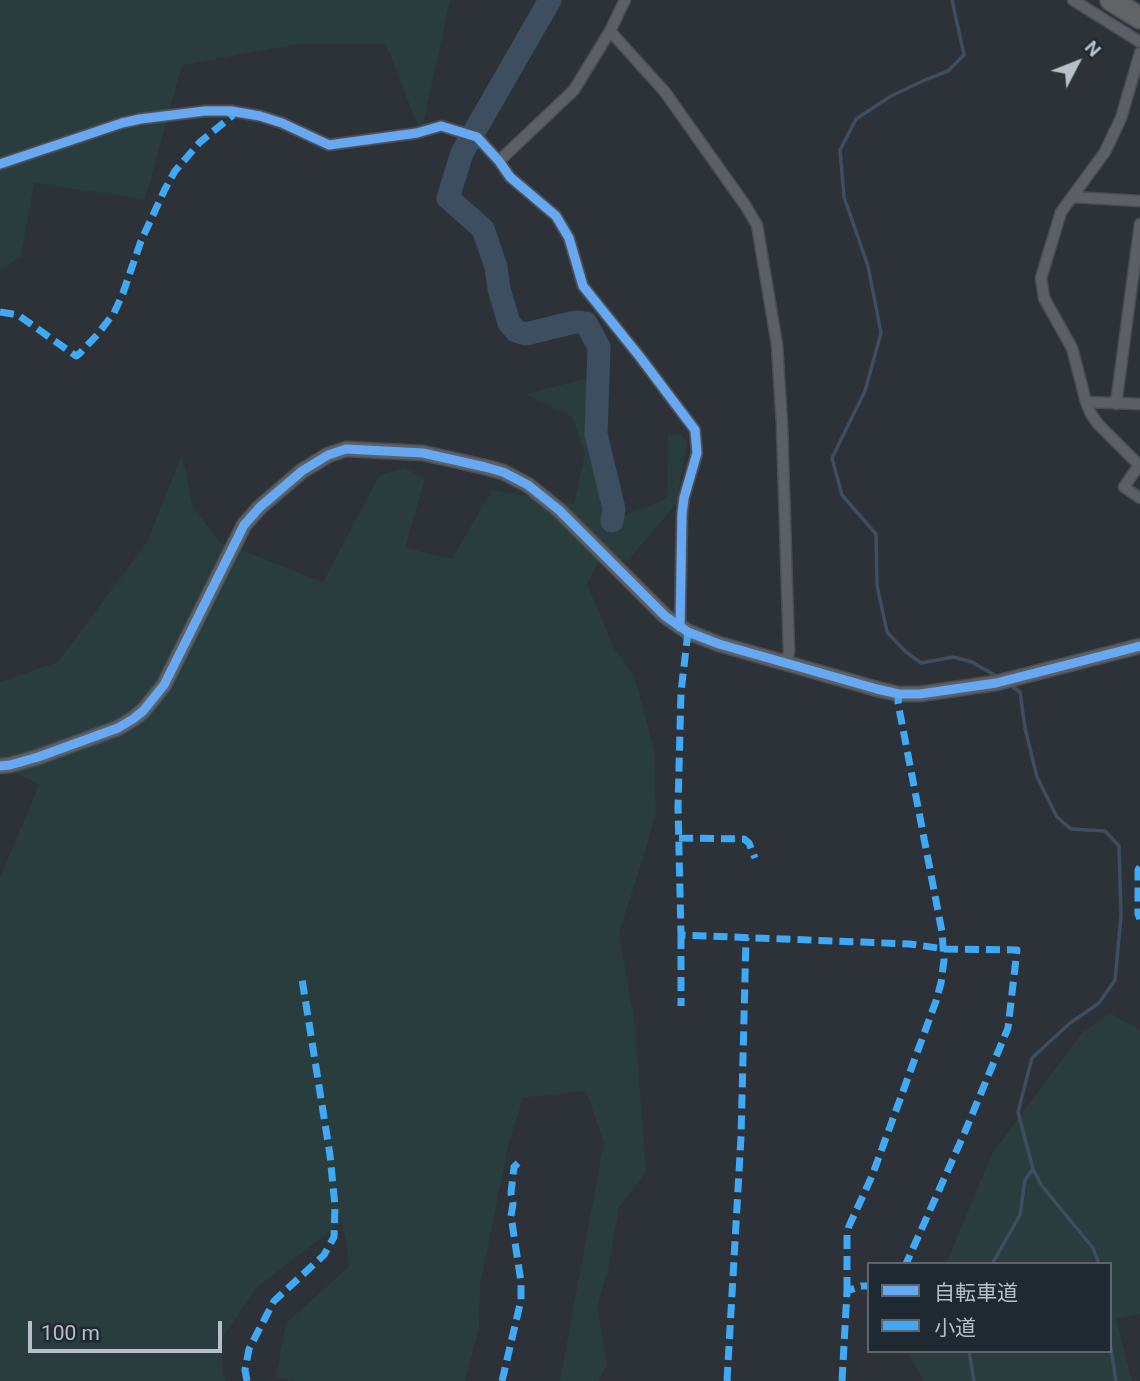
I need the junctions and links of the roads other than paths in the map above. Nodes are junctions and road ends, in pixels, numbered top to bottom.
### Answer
1 (625, 0) edge
2 (1073, 0) edge
3 (1111, 0) edge
4 (1140, 18) edge
5 (610, 31) junction
6 (1140, 42) edge
7 (1140, 53) edge
8 (499, 161) junction
9 (0, 164) edge
10 (1072, 197) junction
11 (1140, 201) edge
12 (1140, 224) edge
13 (1086, 402) junction
14 (1116, 404) junction
15 (1140, 404) edge
16 (1140, 498) edge
17 (680, 627) junction
18 (1140, 646) edge
19 (786, 663) junction
20 (0, 766) edge

1 - 5 street
2 - 6 street
3 - 4 highway
5 - 8 street
5 - 19 street
7 - 10 street
8 - 9 street
8 - 17 street
10 - 11 street
10 - 13 street
12 - 14 street
13 - 14 street
13 - 16 street
14 - 15 street
17 - 19 street
17 - 20 street
18 - 19 street

